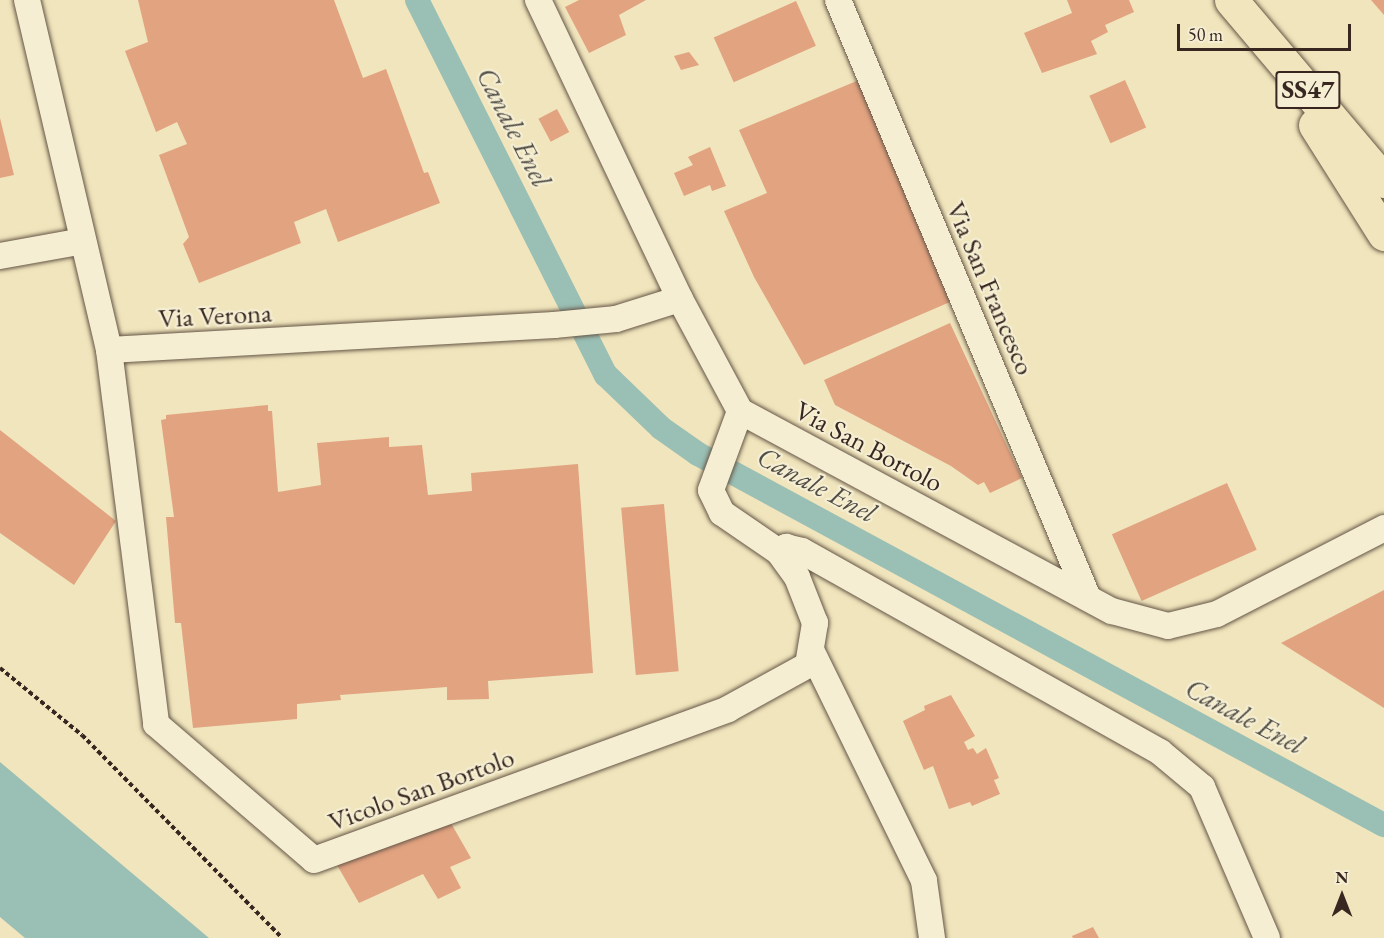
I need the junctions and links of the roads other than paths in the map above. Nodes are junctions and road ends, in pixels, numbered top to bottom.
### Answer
1 (27, 0) edge
2 (538, 0) edge
3 (838, 0) edge
4 (1231, 0) edge
5 (1259, 0) edge
6 (1286, 64) junction
7 (1384, 147) edge
8 (1384, 181) edge
9 (1384, 234) edge
10 (83, 241) junction
11 (0, 256) edge
12 (680, 299) junction
13 (109, 350) junction
14 (740, 411) junction
15 (1384, 528) edge
16 (779, 552) junction
17 (1088, 598) junction
18 (810, 650) junction
19 (932, 938) edge
20 (1267, 938) edge

1 - 10 street
2 - 12 street
3 - 17 street, Via San Francesco
4 - 6 highway, SS47
5 - 7 highway, SS47
6 - 8 highway, SS47
6 - 9 highway
10 - 11 street
10 - 13 street
12 - 13 street, Via Verona
12 - 14 street
13 - 18 street, Vicolo San Bortolo
14 - 16 street, Vicolo San Bortolo
14 - 17 street, Via San Bortolo
15 - 17 street, Via San Bortolo
16 - 18 street, Vicolo San Bortolo
16 - 20 street
18 - 19 street

